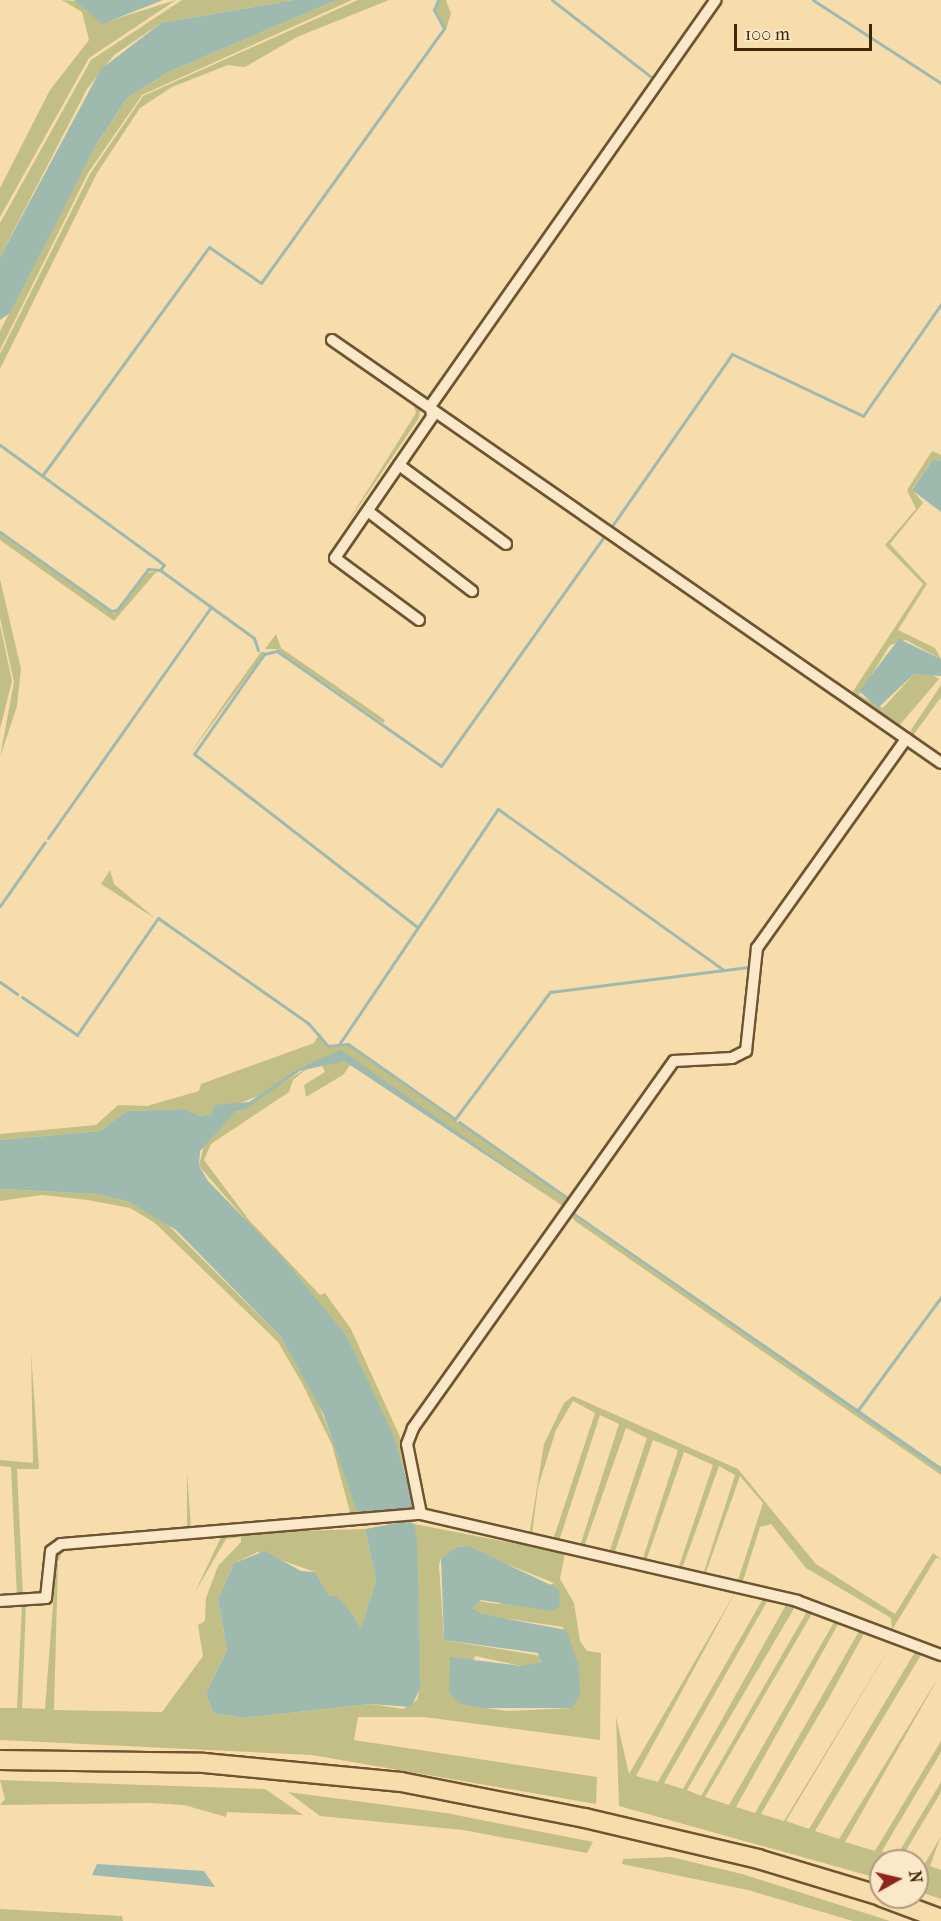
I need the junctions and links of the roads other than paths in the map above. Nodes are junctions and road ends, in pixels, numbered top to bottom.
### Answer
1 (717, 0) edge
2 (332, 340) dead end
3 (431, 405) junction
4 (399, 465) junction
5 (369, 512) junction
6 (506, 544) dead end
7 (472, 591) dead end
8 (419, 620) dead end
9 (906, 739) junction
10 (941, 763) edge
11 (421, 1514) junction
12 (0, 1601) edge
13 (941, 1654) edge
14 (0, 1760) edge
15 (869, 1893) edge
16 (914, 1909) edge
17 (941, 1919) edge

1 - 3 street
2 - 3 street
3 - 4 street
3 - 9 street
4 - 5 street
4 - 6 street
5 - 7 street
5 - 8 street
9 - 10 street
9 - 11 street
11 - 12 street
11 - 13 street
14 - 15 highway
16 - 17 highway

